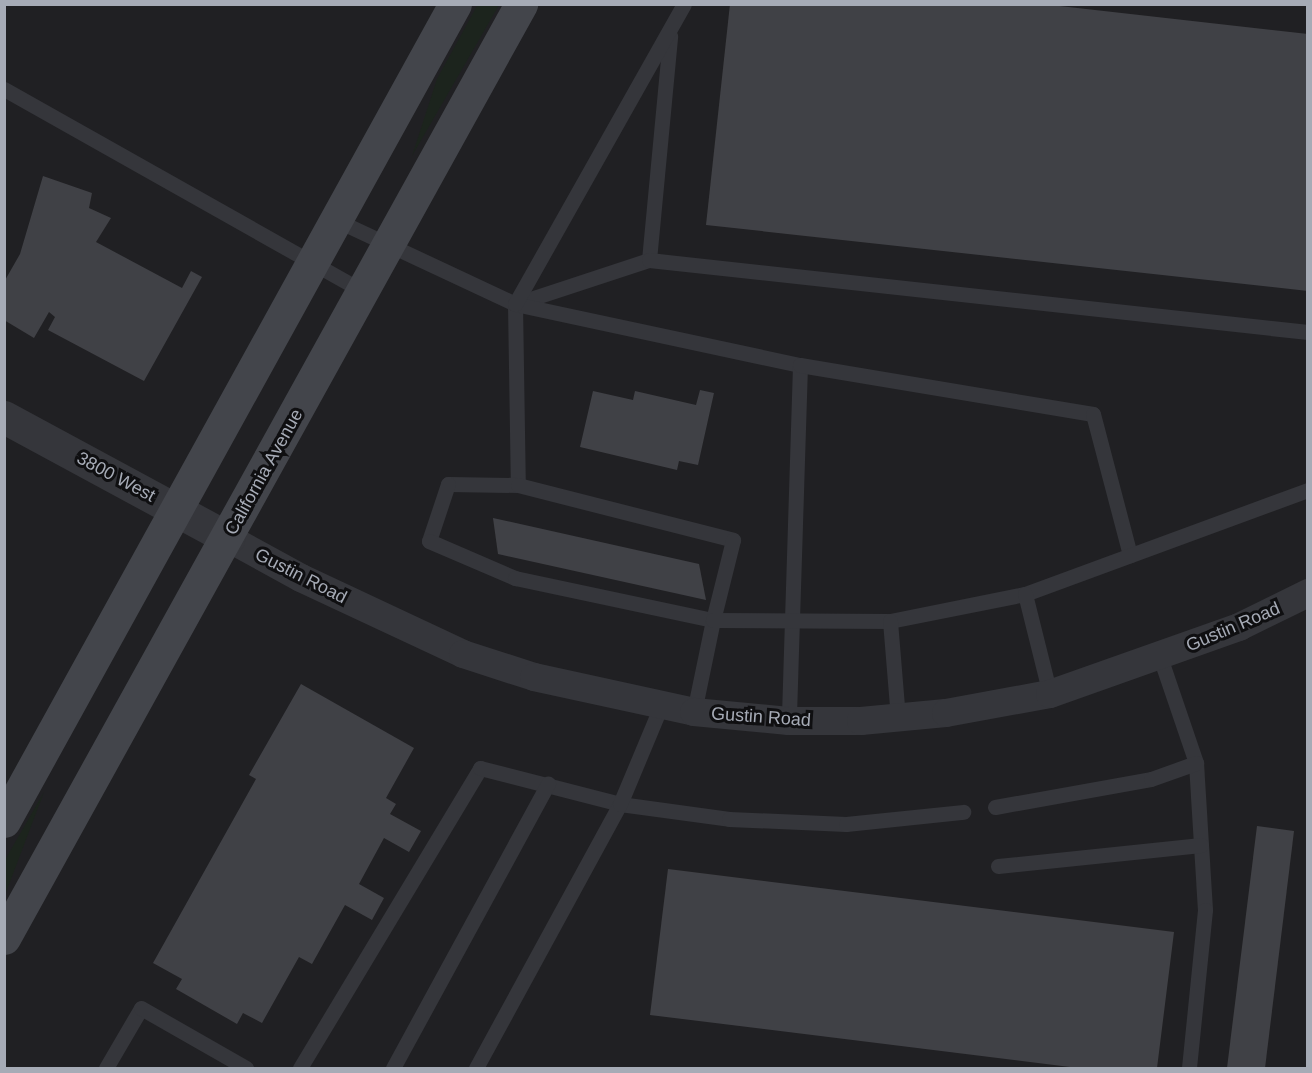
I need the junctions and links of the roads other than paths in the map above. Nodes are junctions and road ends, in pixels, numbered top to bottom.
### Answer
1 (455, 4) edge
2 (521, 4) edge
3 (684, 4) edge
4 (670, 29) junction
5 (4, 89) edge
6 (336, 220) junction
7 (388, 246) junction
8 (649, 260) junction
9 (312, 263) junction
10 (363, 291) junction
11 (515, 304) junction
12 (1308, 332) edge
13 (800, 365) junction
14 (4, 417) edge
15 (518, 485) junction
16 (1308, 490) edge
17 (175, 509) junction
18 (228, 538) junction
19 (1130, 555) junction
20 (1308, 593) edge
21 (1024, 594) junction
22 (713, 620) junction
23 (794, 621) junction
24 (890, 621) junction
25 (1160, 657) junction
26 (1050, 694) junction
27 (661, 706) junction
28 (694, 712) junction
29 (898, 718) junction
30 (789, 721) junction
31 (1196, 763) junction
32 (548, 784) junction
33 (621, 804) junction
34 (995, 807) dead end
35 (963, 812) dead end
36 (4, 821) edge
37 (1201, 845) junction
38 (998, 866) dead end
39 (4, 938) edge
40 (106, 1068) edge
41 (246, 1068) edge
42 (300, 1068) edge
43 (393, 1068) edge
44 (476, 1068) edge
45 (1190, 1068) edge

1 - 6 main road
2 - 7 main road, California Avenue
3 - 4 lane
4 - 8 lane
4 - 11 lane
5 - 9 lane
6 - 7 lane
6 - 9 main road
7 - 10 main road, California Avenue
7 - 11 lane
8 - 11 lane
8 - 12 lane
9 - 10 lane
9 - 17 main road
10 - 18 main road, California Avenue
11 - 13 lane
11 - 15 lane
13 - 19 lane
13 - 23 lane
14 - 17 street, 3800 West
15 - 22 lane
15 - 22 lane
16 - 19 lane
17 - 18 street, 3800 West
17 - 36 main road
18 - 27 street, Gustin Road
18 - 39 main road, California Avenue
19 - 21 lane
20 - 25 street, Gustin Road
21 - 24 lane
21 - 26 lane
22 - 23 lane
22 - 28 lane
23 - 24 lane
23 - 30 lane
24 - 29 lane
25 - 26 street, Gustin Road
25 - 31 lane
26 - 29 street, Gustin Road
27 - 28 street, Gustin Road
27 - 33 lane
28 - 30 street, Gustin Road
29 - 30 street, Gustin Road
31 - 34 lane
31 - 37 lane
32 - 33 lane
32 - 42 lane
32 - 43 lane
33 - 35 lane
33 - 44 lane
37 - 38 lane
37 - 45 lane
40 - 41 lane

